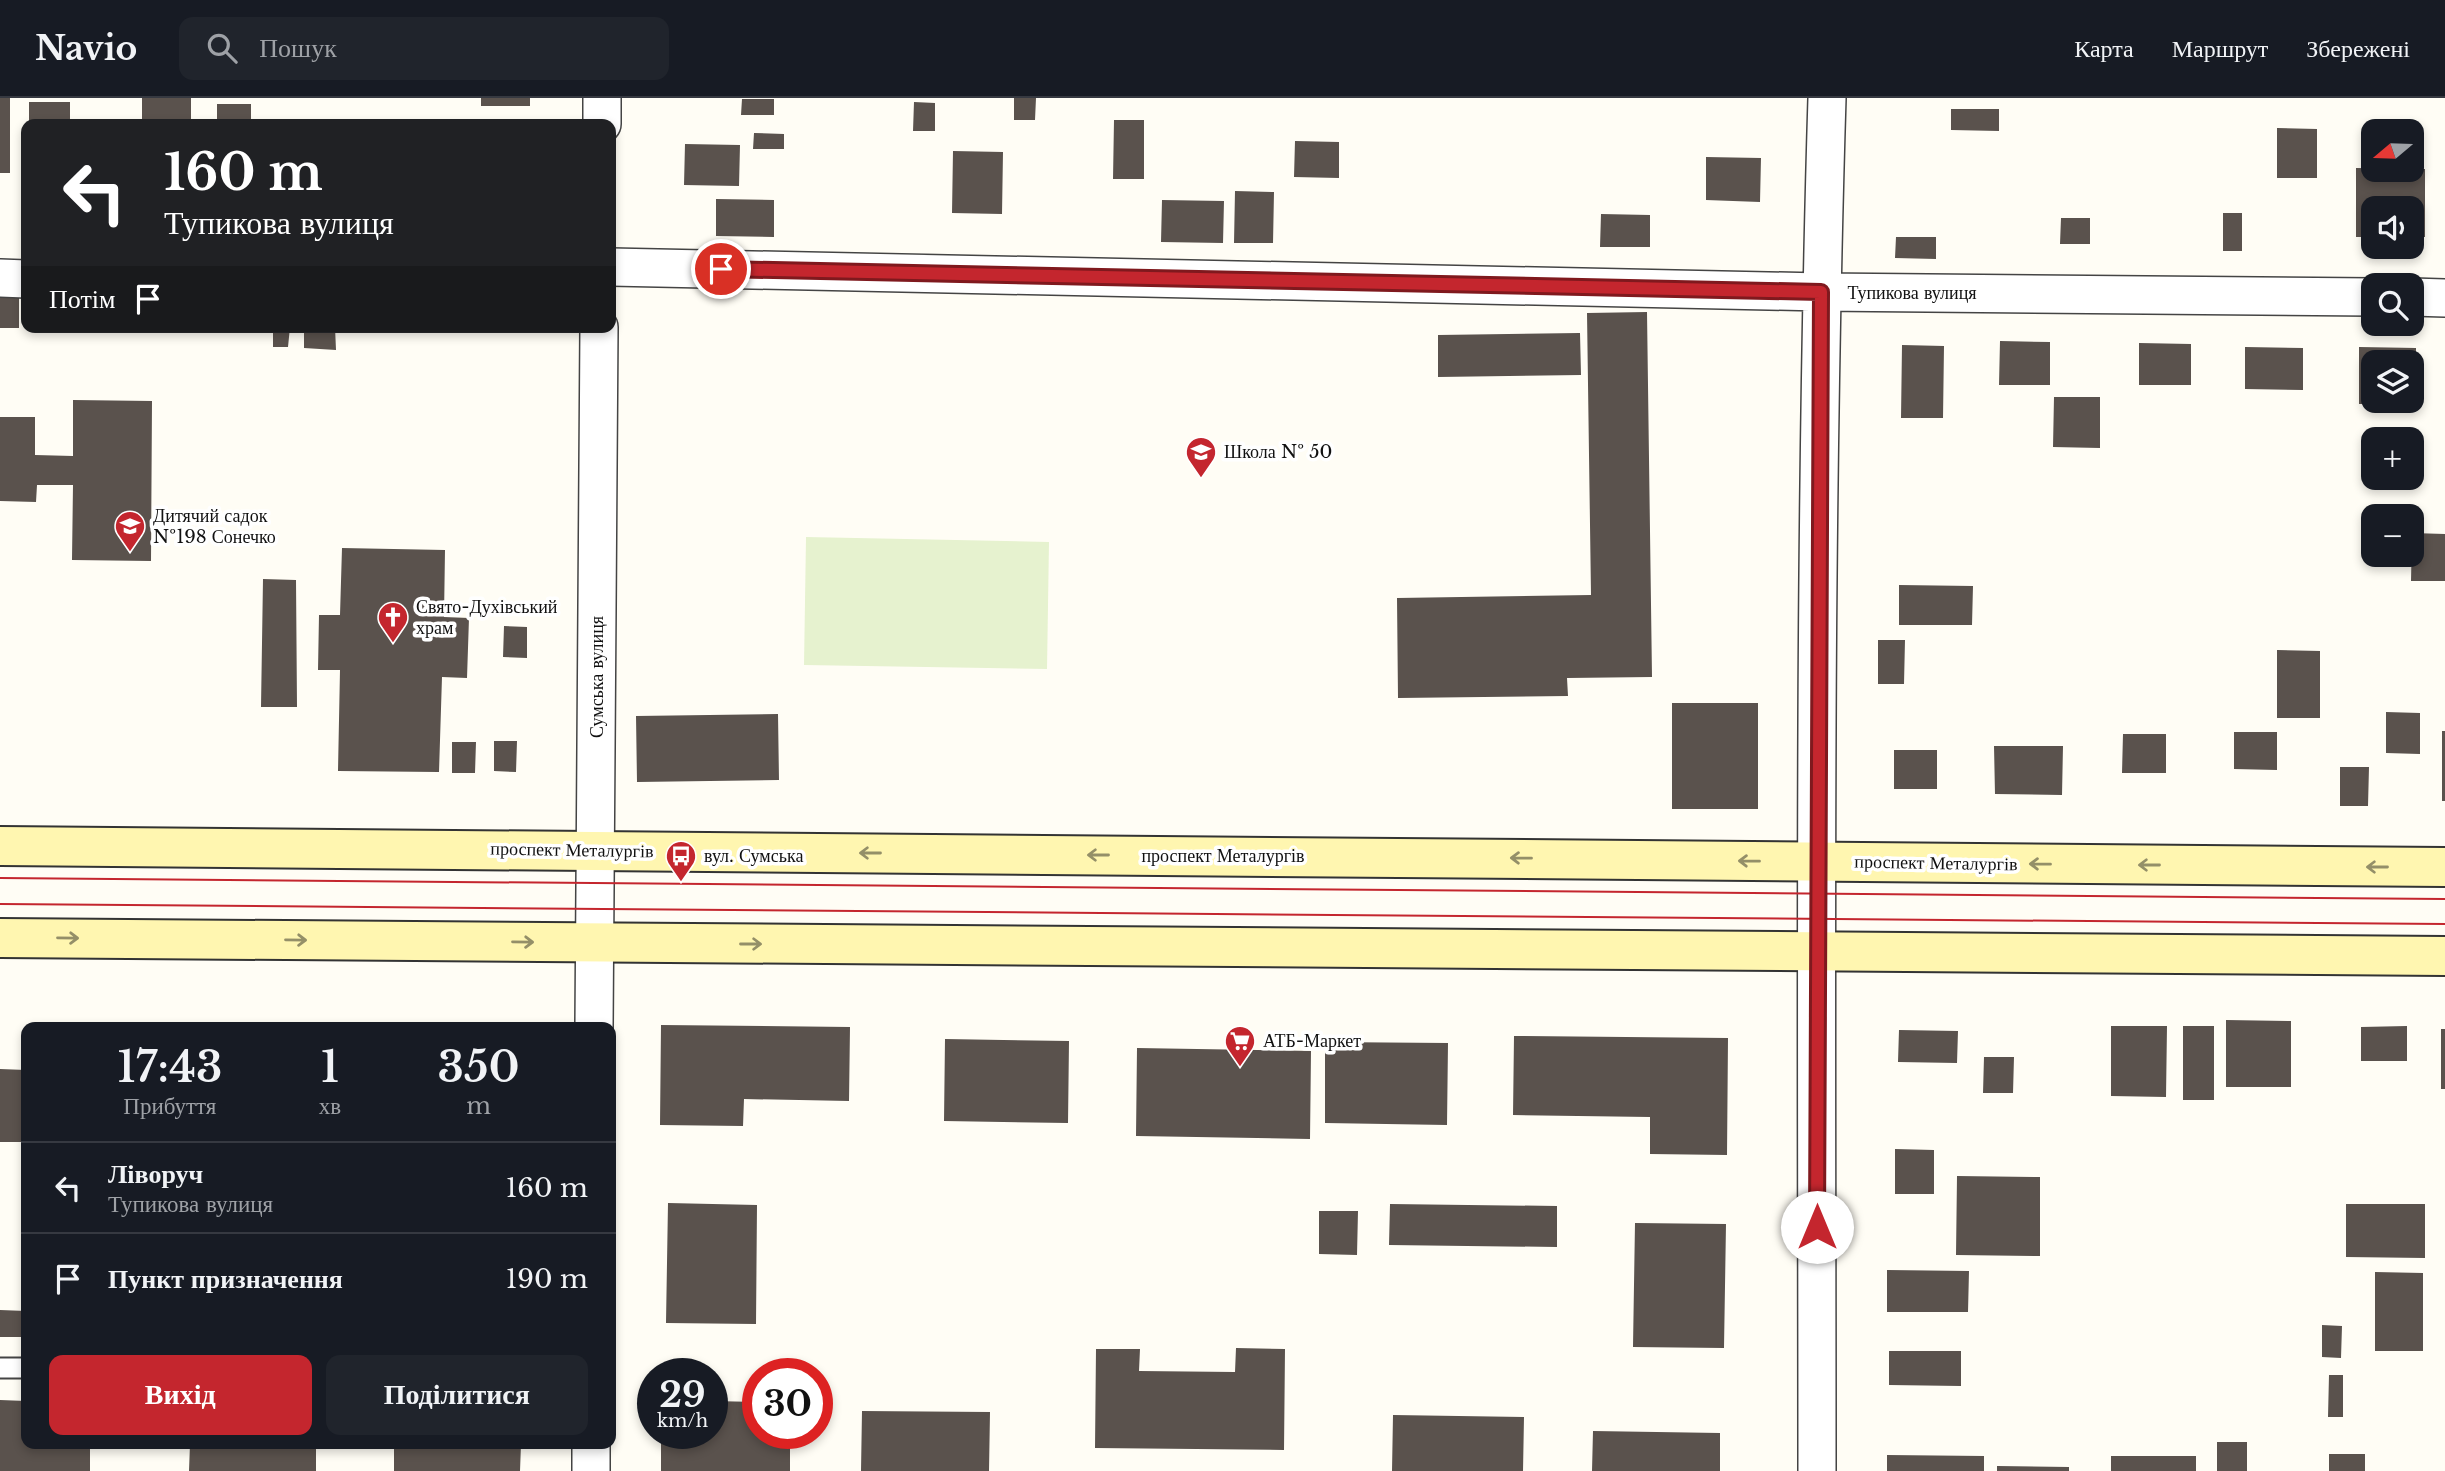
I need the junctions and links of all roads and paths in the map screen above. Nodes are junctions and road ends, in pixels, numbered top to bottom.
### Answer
1 (602, 98) edge
2 (1827, 98) edge
3 (602, 119) edge
4 (616, 267) edge
5 (0, 278) edge
6 (21, 279) edge
7 (1821, 292) junction
8 (2361, 297) edge
9 (2424, 297) edge
10 (2445, 298) edge
11 (598, 333) edge
12 (0, 846) edge
13 (596, 850) junction
14 (1817, 862) junction
15 (2445, 867) edge
16 (0, 937) edge
17 (594, 943) junction
18 (1817, 952) junction
19 (2445, 956) edge
20 (594, 1022) edge
21 (0, 1368) edge
22 (21, 1368) edge
23 (591, 1449) edge
24 (591, 1471) edge
25 (1816, 1471) edge

1 - 3 street
2 - 7 street
4 - 7 street, Тупикова вулиця
5 - 6 street
7 - 8 street, Тупикова вулиця
7 - 14 street
9 - 10 street
11 - 13 street, Сумська вулиця
12 - 13 main road, проспект Металургів
14 -> 13 main road, проспект Металургів
13 - 17 street, Сумська вулиця
15 -> 14 main road, проспект Металургів
14 - 18 street
16 -> 17 main road
17 -> 18 main road
17 - 20 street, Сумська вулиця
18 - 19 main road
18 - 25 street
21 - 22 lane
23 - 24 street

